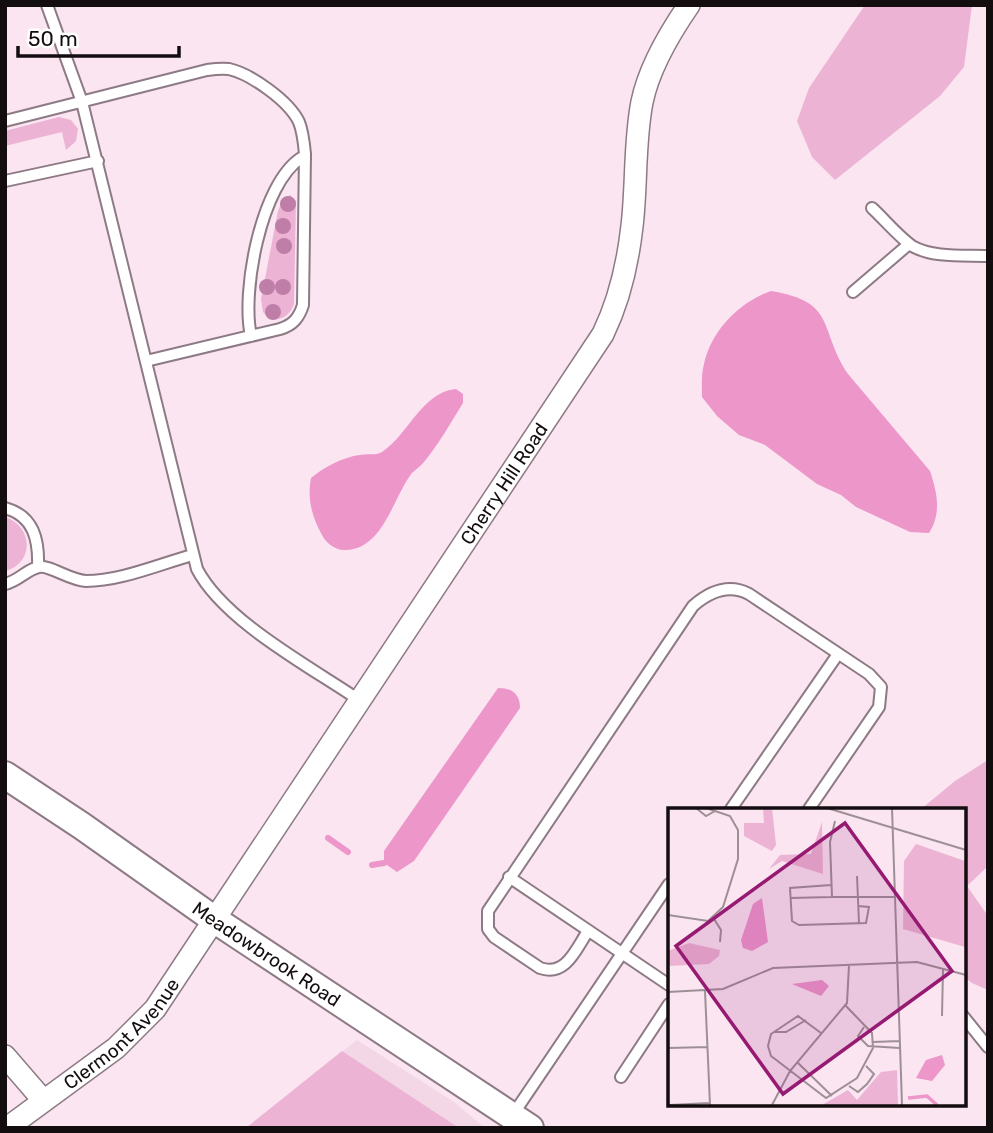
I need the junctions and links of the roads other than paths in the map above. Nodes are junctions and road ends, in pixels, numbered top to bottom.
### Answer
1 (47, 5) edge
2 (688, 5) edge
3 (82, 102) junction
4 (5, 121) edge
5 (305, 159) junction
6 (97, 162) junction
7 (5, 181) edge
8 (872, 208) dead end
9 (909, 244) junction
10 (988, 256) edge
11 (853, 292) dead end
12 (251, 336) junction
13 (146, 361) junction
14 (5, 508) edge
15 (193, 555) junction
16 (38, 567) junction
17 (5, 584) edge
18 (838, 654) junction
19 (359, 700) junction
20 (5, 775) edge
21 (733, 808) edge
22 (810, 808) edge
23 (509, 877) junction
24 (668, 885) edge
25 (215, 920) junction
26 (589, 931) junction
27 (622, 954) junction
28 (668, 984) edge
29 (668, 1006) edge
30 (965, 1018) edge
31 (988, 1047) edge
32 (5, 1056) edge
33 (621, 1077) dead end
34 (43, 1100) junction
35 (521, 1122) edge
36 (7, 1128) edge

1 - 3 lane
2 - 19 street, Cherry Hill Road
3 - 4 lane
3 - 5 lane
3 - 6 lane
5 - 12 lane
5 - 12 lane
6 - 7 lane
6 - 13 lane
8 - 9 lane
9 - 10 lane
9 - 11 lane
12 - 13 lane
13 - 15 lane
14 - 16 lane
15 - 16 lane
15 - 19 lane
16 - 17 lane
18 - 21 lane
18 - 22 lane
18 - 23 lane
19 - 25 street, Cherry Hill Road
20 - 25 street, Meadowbrook Road
23 - 26 lane
23 - 26 lane
24 - 27 lane
25 - 34 street, Clermont Avenue
25 - 35 street, Meadowbrook Road
26 - 27 lane
27 - 28 lane
27 - 35 lane
29 - 33 lane
30 - 31 lane
32 - 34 street
34 - 36 street, Clermont Avenue

